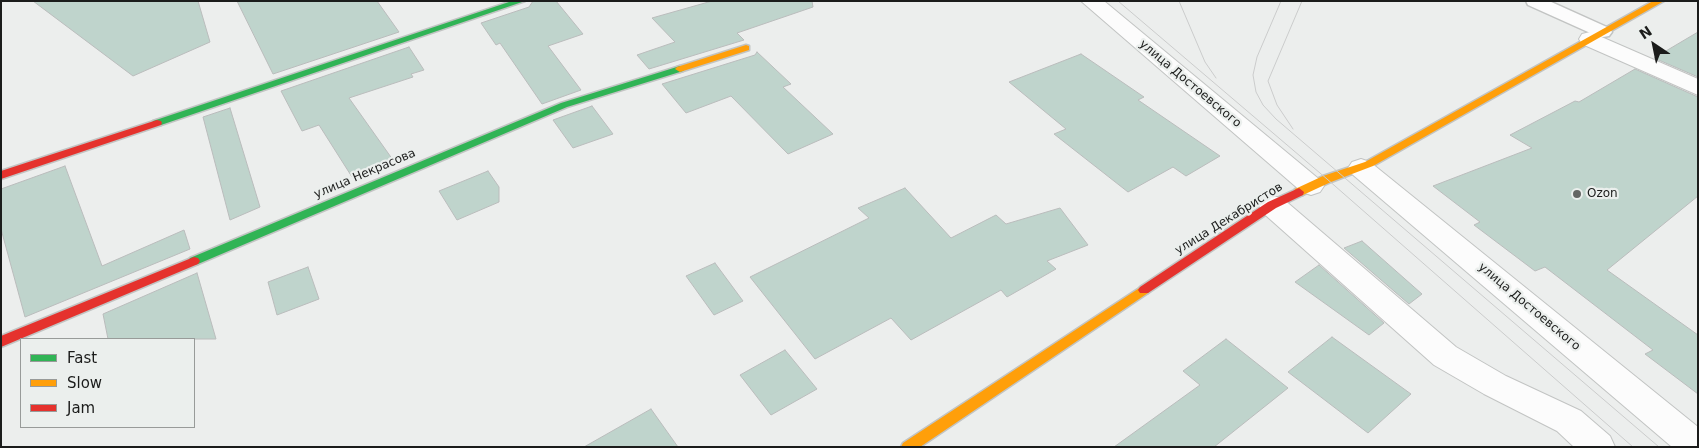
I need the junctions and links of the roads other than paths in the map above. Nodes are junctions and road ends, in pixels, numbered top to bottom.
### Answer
1 (521, 1) edge
2 (1091, 1) edge
3 (1534, 1) edge
4 (1660, 1) edge
5 (1596, 35) junction
6 (746, 48) dead end
7 (1698, 88) edge
8 (1361, 168) junction
9 (1, 175) edge
10 (1311, 186) junction
11 (1272, 206) junction
12 (1, 342) edge
13 (908, 447) edge
14 (1598, 447) edge
15 (1697, 447) edge

1 - 9 street
2 - 10 street, улица Достоевского
3 - 5 lane
4 - 5 street, улица Декабристов
5 - 7 street
5 - 8 street, улица Декабристов
6 - 12 street, улица Некрасова
8 - 10 street, улица Декабристов
8 - 15 street, улица Достоевского
10 - 11 street, улица Декабристов
11 - 13 street, улица Декабристов
11 - 14 street

